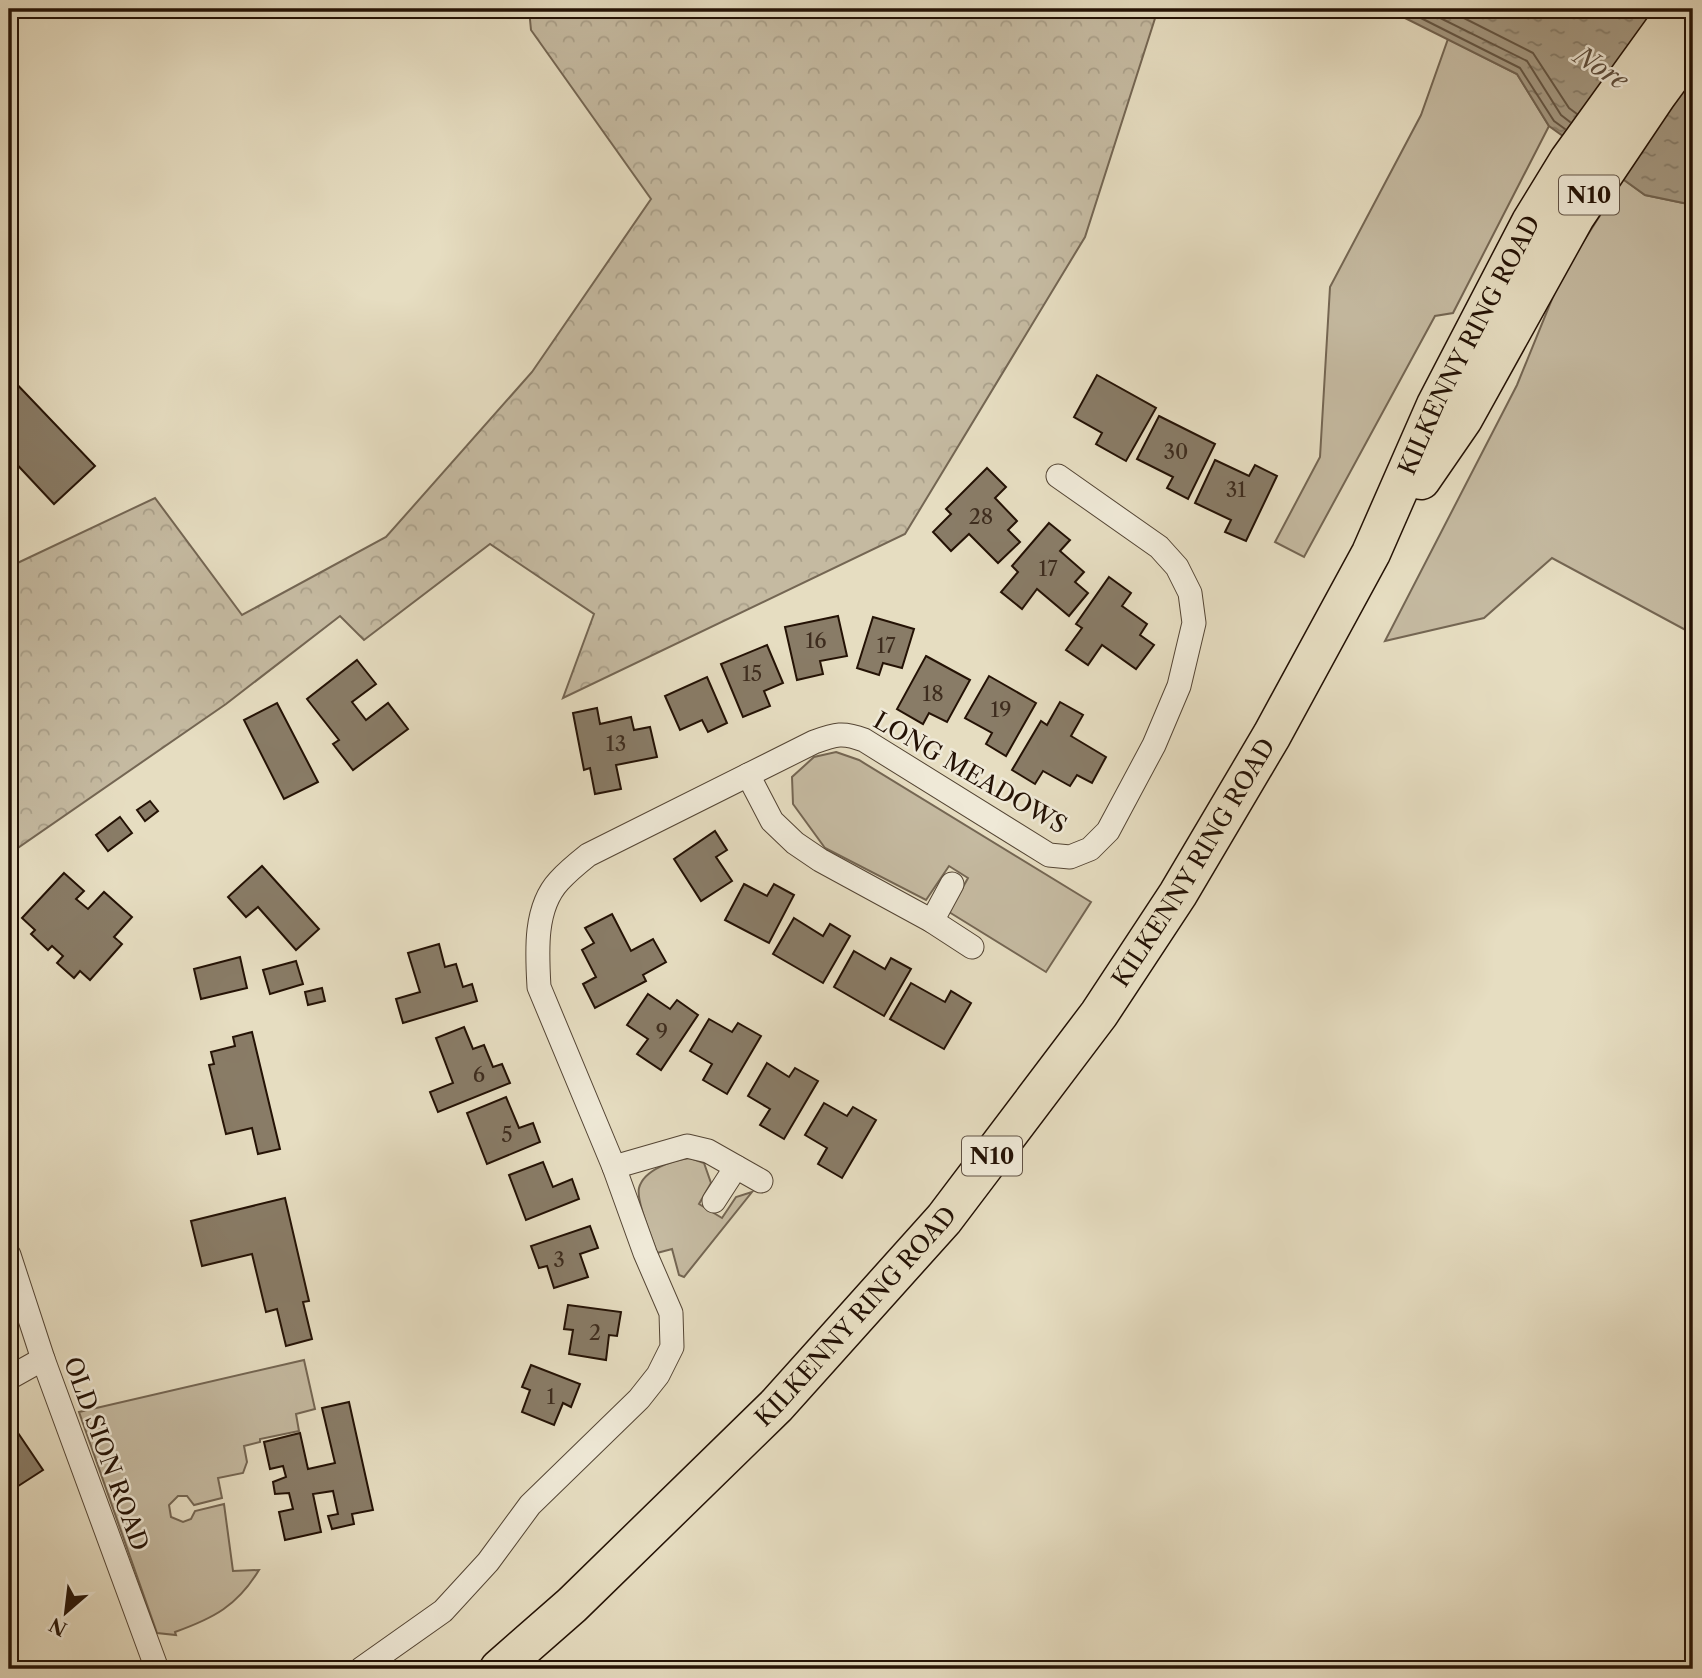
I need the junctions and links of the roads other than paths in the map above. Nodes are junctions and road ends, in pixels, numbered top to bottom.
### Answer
1 (1678, 9) edge
2 (1693, 46) edge
3 (1484, 344) junction
4 (1058, 476) dead end
5 (748, 775) junction
6 (952, 884) dead end
7 (932, 921) junction
8 (972, 947) dead end
9 (614, 1167) junction
10 (736, 1167) junction
11 (761, 1181) dead end
12 (714, 1201) dead end
13 (9, 1255) edge
14 (43, 1359) junction
15 (9, 1378) edge
16 (157, 1669) edge
17 (361, 1669) edge
18 (499, 1669) edge

1 - 3 highway, KILKENNY RING ROAD / N10
2 - 3 highway, KILKENNY RING ROAD / N10
3 - 18 highway, KILKENNY RING ROAD / N10
4 - 5 street, LONG MEADOWS
5 - 7 street
5 - 9 street, LONG MEADOWS
6 - 7 street
7 - 8 street
9 - 10 street
9 - 17 street, LONG MEADOWS
10 - 11 street
10 - 12 street
13 - 14 street, OLD SION ROAD
14 - 15 street
14 - 16 street, OLD SION ROAD

